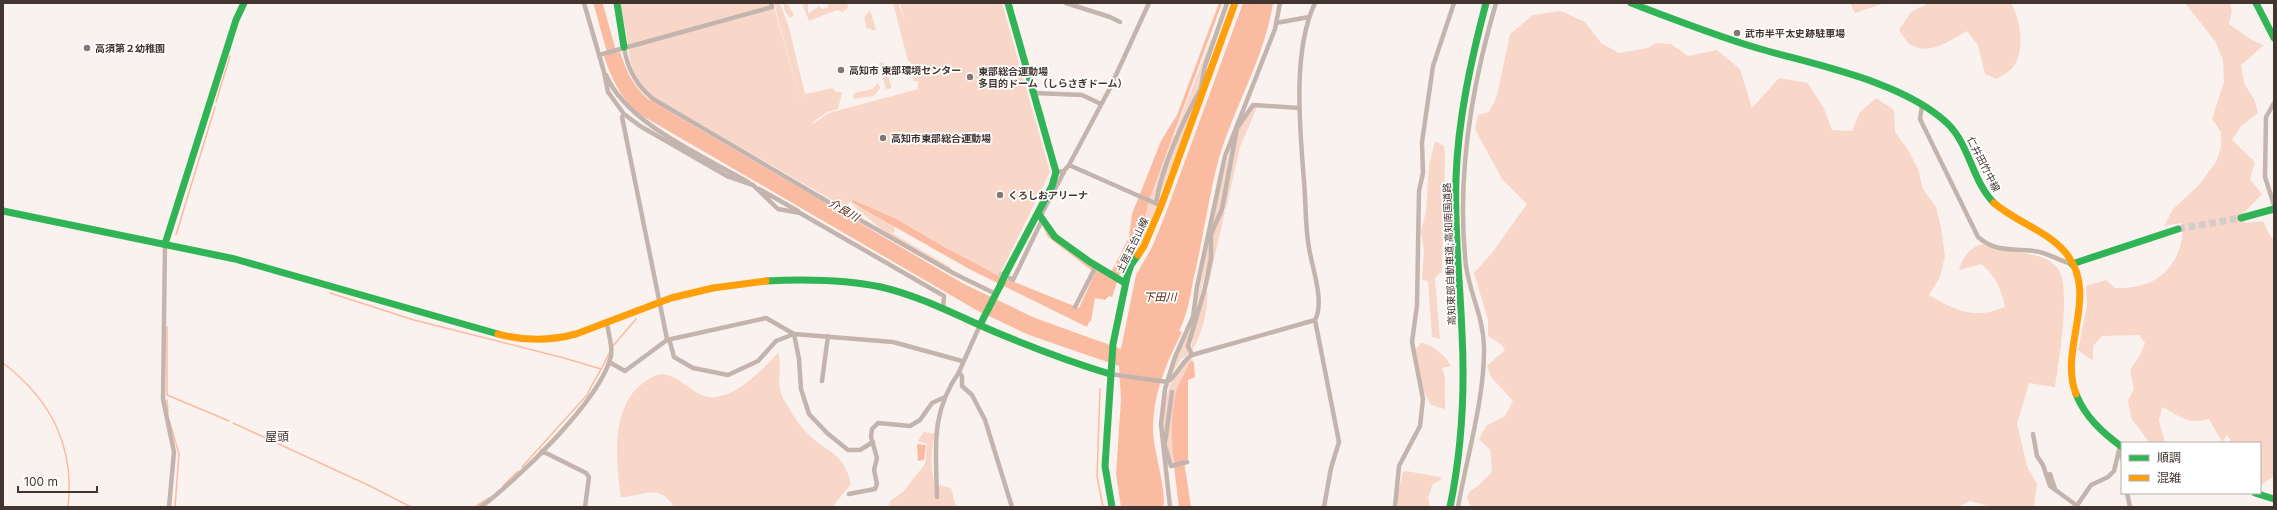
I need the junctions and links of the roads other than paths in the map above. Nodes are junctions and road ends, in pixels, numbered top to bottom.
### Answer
1 (244, 3) edge
2 (584, 3) edge
3 (617, 3) edge
4 (771, 3) edge
5 (1008, 3) edge
6 (1066, 3) edge
7 (1149, 3) edge
8 (1227, 3) edge
9 (1235, 3) edge
10 (1280, 3) edge
11 (1315, 3) edge
12 (1454, 3) edge
13 (1486, 3) edge
14 (1496, 3) edge
15 (1631, 3) edge
16 (2257, 3) edge
17 (1309, 17) junction
18 (1120, 22) dead end
19 (1276, 23) junction
20 (2274, 38) edge
21 (624, 47) junction
22 (599, 55) junction
23 (604, 72) junction
24 (1202, 91) junction
25 (1034, 93) junction
26 (2274, 103) edge
27 (1102, 104) junction
28 (1922, 106) junction
29 (1299, 108) junction
30 (624, 114) junction
31 (1237, 126) junction
32 (1069, 165) junction
33 (1060, 172) junction
34 (753, 185) junction
35 (1159, 205) junction
36 (2274, 205) edge
37 (2274, 209) edge
38 (3, 211) edge
39 (800, 213) junction
40 (1041, 216) junction
41 (2241, 218) tunnel mouth
42 (2178, 229) tunnel mouth
43 (1210, 234) junction
44 (165, 244) junction
45 (2072, 264) junction
46 (1094, 269) junction
47 (1123, 282) junction
48 (995, 295) junction
49 (659, 303) junction
50 (1075, 307) dead end
51 (943, 308) junction
52 (1195, 316) junction
53 (1315, 320) junction
54 (607, 323) junction
55 (980, 325) junction
56 (794, 334) junction
57 (828, 336) junction
58 (667, 340) junction
59 (1192, 355) junction
60 (962, 361) junction
61 (609, 362) junction
62 (959, 372) junction
63 (1112, 372) junction
64 (822, 381) dead end
65 (1166, 382) junction
66 (1172, 392) dead end
67 (943, 398) junction
68 (2033, 434) dead end
69 (873, 442) junction
70 (1164, 443) junction
71 (2121, 446) edge
72 (542, 451) junction
73 (1187, 462) dead end
74 (2050, 474) dead end
75 (2056, 490) junction
76 (849, 494) dead end
77 (2127, 494) edge
78 (2258, 494) edge
79 (937, 497) dead end
80 (2274, 499) edge
81 (1110, 506) edge
82 (2076, 506) edge
83 (169, 507) edge
84 (481, 507) edge
85 (586, 507) edge
86 (1012, 507) edge
87 (1170, 507) edge
88 (1324, 507) edge
89 (1395, 507) edge
90 (1450, 507) edge
91 (1458, 507) edge
92 (2130, 507) edge

1 - 44 main road
2 - 22 street
3 - 21 main road
4 - 21 street
5 - 25 main road
6 - 18 street
7 - 27 street
8 - 24 street
9 - 24 main road, 土居五台山線
10 - 19 street
11 - 17 street
12 - 89 street
13 - 90 main road, 高知東部自動車道;高知南国道路
14 - 91 street
15 - 28 main road, 仁井田竹中線
16 - 20 main road
17 - 19 street
17 - 29 street
19 - 31 street
21 - 22 street
21 - 48 street
22 - 23 street
23 - 30 street
23 - 34 street
24 - 35 main road, 土居五台山線
25 - 27 street
25 - 33 main road
26 - 36 street
27 - 32 street
28 - 45 main road, 仁井田竹中線
28 - 45 street
29 - 31 street
29 - 53 street
30 - 34 street
30 - 49 street
31 - 43 street
31 - 43 street
32 - 33 street
32 - 35 street
33 - 40 main road
34 - 39 street
34 - 39 street
35 - 47 main road, 土居五台山線
37 - 41 main road
38 - 44 main road
39 - 51 street
40 - 46 main road
40 - 48 main road, bridge
42 - 45 main road
43 - 52 street
43 - 52 street
44 - 54 main road
44 - 83 street
45 - 71 main road, 仁井田竹中線
46 - 47 main road
46 - 50 street
47 - 63 main road, 土居五台山線
48 - 55 main road
49 - 51 main road
49 - 54 main road
49 - 58 street
51 - 55 main road
52 - 59 street
52 - 65 street
53 - 59 street
53 - 88 street
54 - 61 street
55 - 60 street
55 - 63 main road
56 - 57 street
56 - 58 street
56 - 58 street
56 - 69 street
57 - 60 street
57 - 64 street
58 - 61 street
59 - 65 street
60 - 62 street
61 - 72 street
62 - 67 street
62 - 86 street
63 - 65 street
63 - 81 main road, 土居五台山線
65 - 70 street
66 - 70 street
67 - 69 street
67 - 79 street
68 - 75 street
69 - 76 street
70 - 73 street
70 - 87 street
71 - 82 street
72 - 84 street
72 - 85 street
74 - 75 street
75 - 82 street
77 - 92 street
78 - 80 main road

